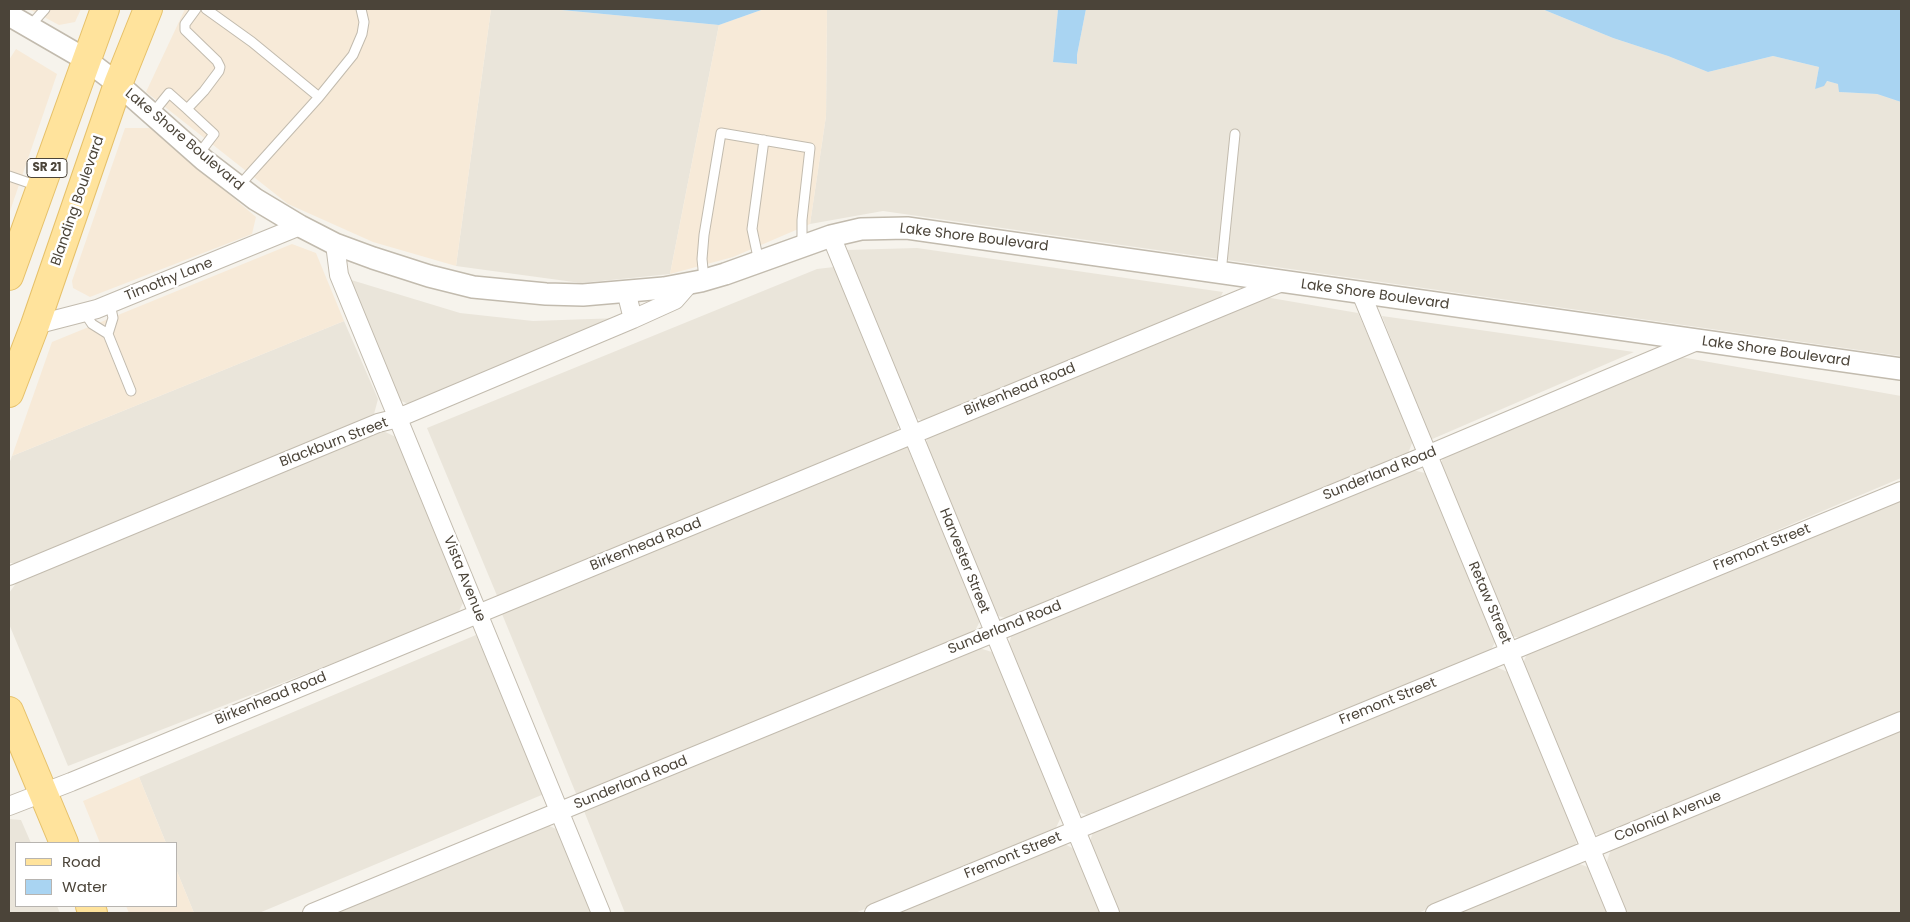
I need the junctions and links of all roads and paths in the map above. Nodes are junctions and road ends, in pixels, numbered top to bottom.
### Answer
1 (45, 9) edge
2 (105, 9) edge
3 (148, 9) edge
4 (196, 9) edge
5 (206, 9) edge
6 (362, 9) edge
7 (9, 15) edge
8 (29, 27) junction
9 (86, 59) junction
10 (118, 84) junction
11 (319, 97) junction
12 (187, 109) junction
13 (152, 114) junction
14 (1236, 134) dead end
15 (764, 140) junction
16 (198, 155) junction
17 (9, 176) edge
18 (41, 186) junction
19 (238, 187) junction
20 (300, 226) junction
21 (831, 236) junction
22 (335, 244) junction
23 (802, 246) junction
24 (759, 262) junction
25 (10, 270) edge
26 (1221, 273) junction
27 (696, 282) junction
28 (1282, 282) junction
29 (626, 291) junction
30 (1361, 293) junction
31 (110, 304) junction
32 (84, 312) junction
33 (633, 319) junction
34 (35, 325) junction
35 (108, 334) junction
36 (1697, 340) junction
37 (1901, 369) edge
38 (131, 391) dead end
39 (9, 394) edge
40 (398, 418) junction
41 (912, 435) junction
42 (1427, 455) junction
43 (1901, 491) edge
44 (9, 576) edge
45 (478, 614) junction
46 (993, 633) junction
47 (1509, 652) junction
48 (9, 711) edge
49 (1901, 721) edge
50 (42, 793) junction
51 (9, 806) edge
52 (560, 812) junction
53 (1075, 831) junction
54 (64, 842) edge
55 (1590, 850) junction
56 (312, 913) edge
57 (601, 913) edge
58 (874, 913) edge
59 (1110, 913) edge
60 (1435, 913) edge
61 (1616, 913) edge

1 - 8 lane
2 - 9 main road, SR 21
3 - 10 main road, Blanding Boulevard / SR 21
4 - 12 lane
5 - 11 lane
6 - 11 lane
7 - 8 street, Lake Shore Boulevard
8 - 9 street, Lake Shore Boulevard
9 - 10 street, Lake Shore Boulevard
9 - 18 main road, SR 21
10 - 13 street, Lake Shore Boulevard
10 - 34 main road, Blanding Boulevard / SR 21
11 - 19 lane
12 - 13 lane
12 - 16 lane
13 - 16 street, Lake Shore Boulevard
14 - 26 lane
15 - 23 lane
15 - 24 lane
15 - 27 lane
16 - 19 street, Lake Shore Boulevard
17 - 18 lane
18 - 25 main road, SR 21
19 - 20 street, Lake Shore Boulevard
20 - 22 street, Lake Shore Boulevard
20 - 31 street, Timothy Lane
21 - 23 street, Lake Shore Boulevard
21 - 26 street, Lake Shore Boulevard
21 - 41 street, Harvester Street
22 - 29 street, Lake Shore Boulevard
22 - 40 street, Vista Avenue
23 - 24 street, Lake Shore Boulevard
24 - 27 street, Lake Shore Boulevard
26 - 28 street, Lake Shore Boulevard
27 - 29 street, Lake Shore Boulevard
27 - 33 street, Blackburn Street
28 - 30 street, Lake Shore Boulevard
28 - 41 street, Birkenhead Road
29 - 33 street
30 - 36 street, Lake Shore Boulevard
30 - 42 street, Retaw Street
31 - 32 street, Timothy Lane
31 - 35 lane
32 - 34 street, Timothy Lane
32 - 35 lane
33 - 40 street, Blackburn Street
34 - 39 main road, Blanding Boulevard / SR 21
35 - 38 lane
36 - 37 street, Lake Shore Boulevard
36 - 42 street, Sunderland Road
40 - 44 street, Blackburn Street
40 - 45 street, Vista Avenue
41 - 45 street, Birkenhead Road
41 - 46 street, Harvester Street
42 - 46 street, Sunderland Road
42 - 47 street, Retaw Street
43 - 47 street, Fremont Street
45 - 50 street, Birkenhead Road
45 - 52 street, Vista Avenue
46 - 52 street, Sunderland Road
46 - 53 street, Harvester Street
47 - 53 street, Fremont Street
47 - 55 street, Retaw Street
48 - 50 main road
49 - 55 street, Colonial Avenue
50 - 51 street, Birkenhead Road
50 - 54 main road
52 - 56 street, Sunderland Road
52 - 57 street, Vista Avenue
53 - 58 street, Fremont Street
53 - 59 street, Harvester Street
55 - 60 street, Colonial Avenue
55 - 61 street, Retaw Street

